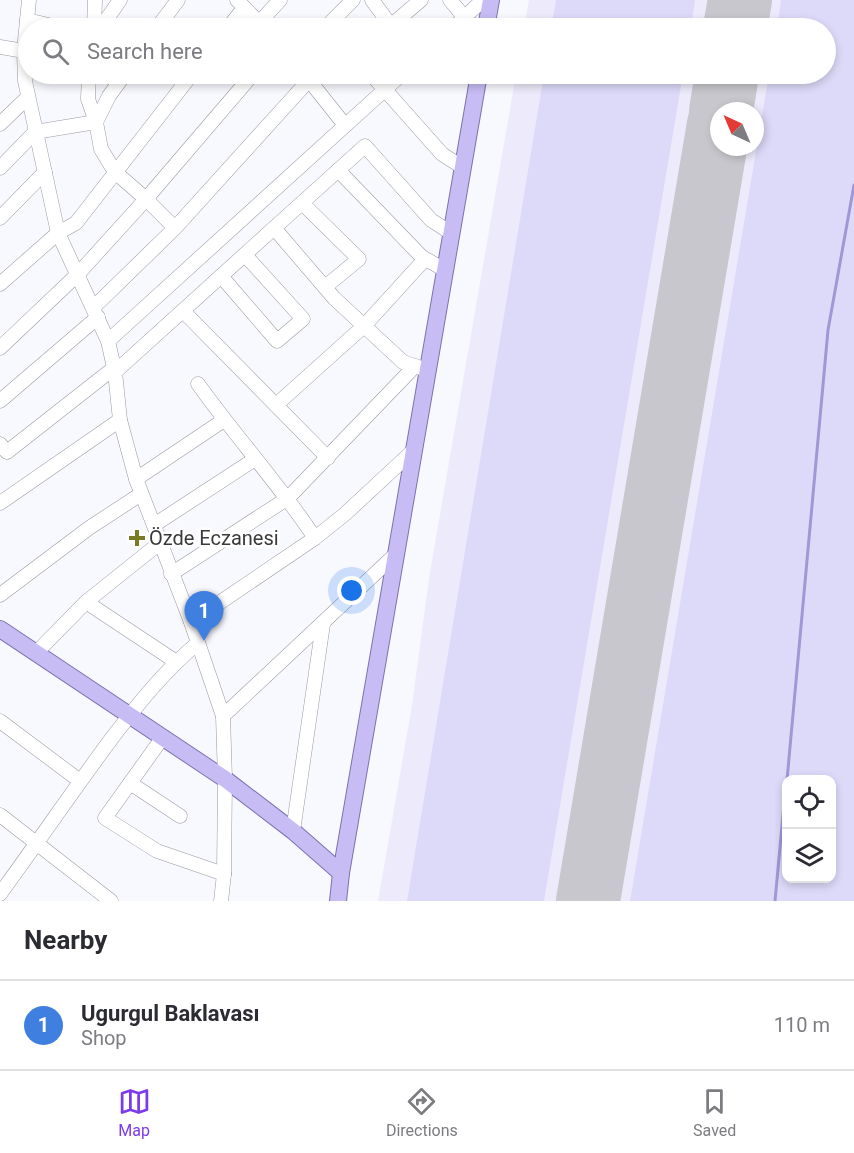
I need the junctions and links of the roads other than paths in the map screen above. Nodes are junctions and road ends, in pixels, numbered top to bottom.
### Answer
1 (29, 0) edge
2 (95, 0) edge
3 (120, 0) edge
4 (178, 0) edge
5 (280, 0) edge
6 (354, 0) edge
7 (372, 0) edge
8 (421, 0) edge
9 (450, 0) edge
10 (483, 0) edge
11 (491, 0) edge
12 (241, 4) edge
13 (27, 18) edge
14 (95, 18) edge
15 (108, 18) edge
16 (164, 18) edge
17 (233, 18) edge
18 (254, 18) edge
19 (267, 18) edge
20 (337, 18) edge
21 (384, 18) edge
22 (400, 18) edge
23 (465, 18) joint
24 (488, 18) edge
25 (0, 47) edge
26 (18, 50) edge
27 (27, 84) edge
28 (89, 84) edge
29 (118, 84) edge
30 (184, 84) edge
31 (244, 84) edge
32 (300, 84) edge
33 (312, 84) edge
34 (380, 84) edge
35 (390, 84) edge
36 (477, 84) edge
37 (384, 89) junction
38 (28, 97) junction
39 (96, 122) junction
40 (0, 123) edge
41 (344, 124) junction
42 (35, 132) junction
43 (462, 167) junction
44 (0, 168) edge
45 (338, 170) junction
46 (45, 172) junction
47 (116, 172) junction
48 (146, 199) junction
49 (302, 203) junction
50 (0, 218) edge
51 (175, 228) junction
52 (274, 228) junction
53 (58, 233) junction
54 (451, 233) junction
55 (245, 255) junction
56 (425, 259) junction
57 (445, 270) junction
58 (78, 274) junction
59 (221, 276) junction
60 (0, 284) edge
61 (324, 286) junction
62 (183, 311) junction
63 (96, 312) junction
64 (364, 326) junction
65 (108, 341) junction
66 (0, 348) edge
67 (421, 368) junction
68 (115, 370) junction
69 (198, 384) dead end
70 (0, 401) edge
71 (276, 405) junction
72 (120, 420) junction
73 (224, 420) junction
74 (0, 444) edge
75 (414, 450) junction
76 (328, 458) junction
77 (255, 459) junction
78 (136, 479) junction
79 (141, 494) junction
80 (288, 498) junction
81 (0, 503) edge
82 (154, 525) junction
83 (315, 538) junction
84 (161, 542) junction
85 (396, 554) junction
86 (171, 574) junction
87 (0, 595) edge
88 (86, 602) junction
89 (190, 622) junction
90 (323, 624) junction
91 (2, 635) edge
92 (198, 643) junction
93 (36, 653) junction
94 (176, 661) junction
95 (130, 715) junction
96 (223, 716) junction
97 (0, 721) edge
98 (163, 737) junction
99 (225, 779) junction
100 (80, 781) junction
101 (130, 783) junction
102 (0, 815) edge
103 (180, 816) dead end
104 (293, 831) junction
105 (37, 843) junction
106 (340, 873) junction
107 (224, 874) junction
108 (0, 894) edge
109 (111, 901) edge
110 (221, 901) edge
111 (338, 901) edge

1 - 13 street
2 - 14 street
3 - 15 street
4 - 16 street
5 - 19 street
6 - 20 street
7 - 21 street
8 - 22 street
9 - 23 street
10 - 23 street
11 - 24 main road
12 - 17 street
12 - 18 street
25 - 26 street
27 - 38 street
28 - 39 street
29 - 39 street
30 - 47 street
31 - 48 street
32 - 51 street
33 - 41 street
34 - 37 street
35 - 37 street
36 - 43 main road
37 - 41 street
37 - 43 street
38 - 40 street
38 - 42 street
39 - 42 street
39 - 47 street
41 - 65 street
42 - 44 street
42 - 46 street
43 - 54 main road
45 - 49 street
45 - 54 street
45 - 56 street
46 - 50 street
46 - 53 street
47 - 48 street
47 - 53 street
48 - 51 street
48 - 58 street
49 - 52 street
49 - 61 street
51 - 63 street
52 - 55 street
52 - 61 street
53 - 58 street
53 - 60 street
54 - 57 main road
55 - 59 street
55 - 59 street
56 - 57 street
56 - 64 street
57 - 67 main road
58 - 63 street
58 - 66 street
59 - 62 street
61 - 64 street
62 - 68 street
62 - 71 street
63 - 65 street
63 - 70 street
64 - 67 street
64 - 71 street
65 - 68 street
67 - 75 main road
67 - 76 street
68 - 72 street
68 - 74 street
69 - 73 street
71 - 76 street
72 - 78 street
72 - 81 street
73 - 77 street
73 - 78 street
75 - 83 street
75 - 85 main road
76 - 80 street
77 - 80 street
77 - 82 street
78 - 79 street
79 - 82 street
79 - 87 street
80 - 83 street
80 - 86 street
82 - 84 street
83 - 89 street
84 - 86 street
84 - 88 street
85 - 90 street
85 - 106 main road
86 - 89 street
88 - 93 street
88 - 94 street
89 - 92 street
90 - 96 street
90 - 104 street
91 - 93 main road
92 - 94 street
92 - 96 street
93 - 95 main road
94 - 95 street
95 - 98 main road
95 - 100 street
96 - 99 street
97 - 100 street
98 - 99 main road
98 - 101 street
99 - 104 main road
99 - 107 street
100 - 105 street
101 - 103 street
101 - 107 street
102 - 105 street
104 - 106 main road
105 - 108 street
105 - 109 street
106 - 111 main road
107 - 110 street

